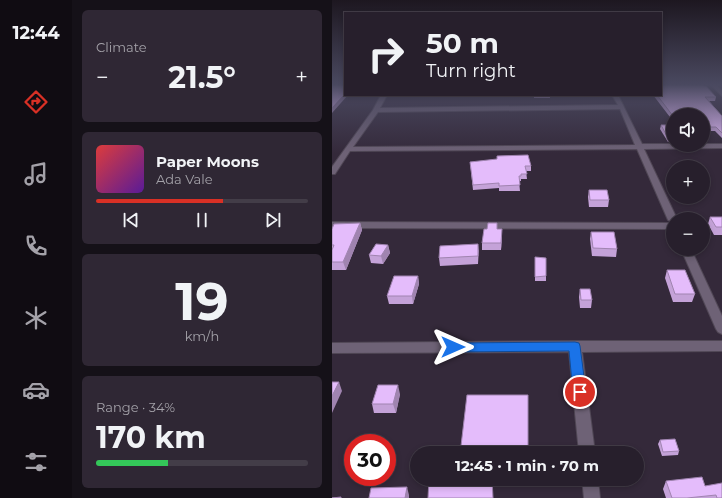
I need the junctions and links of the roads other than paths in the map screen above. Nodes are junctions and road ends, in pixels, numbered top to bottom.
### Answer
1 (520, 108) edge
2 (623, 108) edge
3 (376, 110) joint
4 (722, 146) edge
5 (640, 147) junction
6 (347, 149) junction
7 (332, 172) edge
8 (669, 212) edge
9 (332, 225) edge
10 (666, 226) edge
11 (689, 256) edge
12 (722, 329) edge
13 (575, 346) junction
14 (722, 346) edge
15 (332, 348) edge
16 (586, 446) edge
17 (591, 486) edge
18 (592, 498) edge

1 - 3 street
2 - 5 street
3 - 6 street
4 - 5 street
5 - 6 street
5 - 8 street
6 - 7 street
9 - 10 street
11 - 12 street
13 - 14 street
13 - 15 street
13 - 16 street
17 - 18 street

